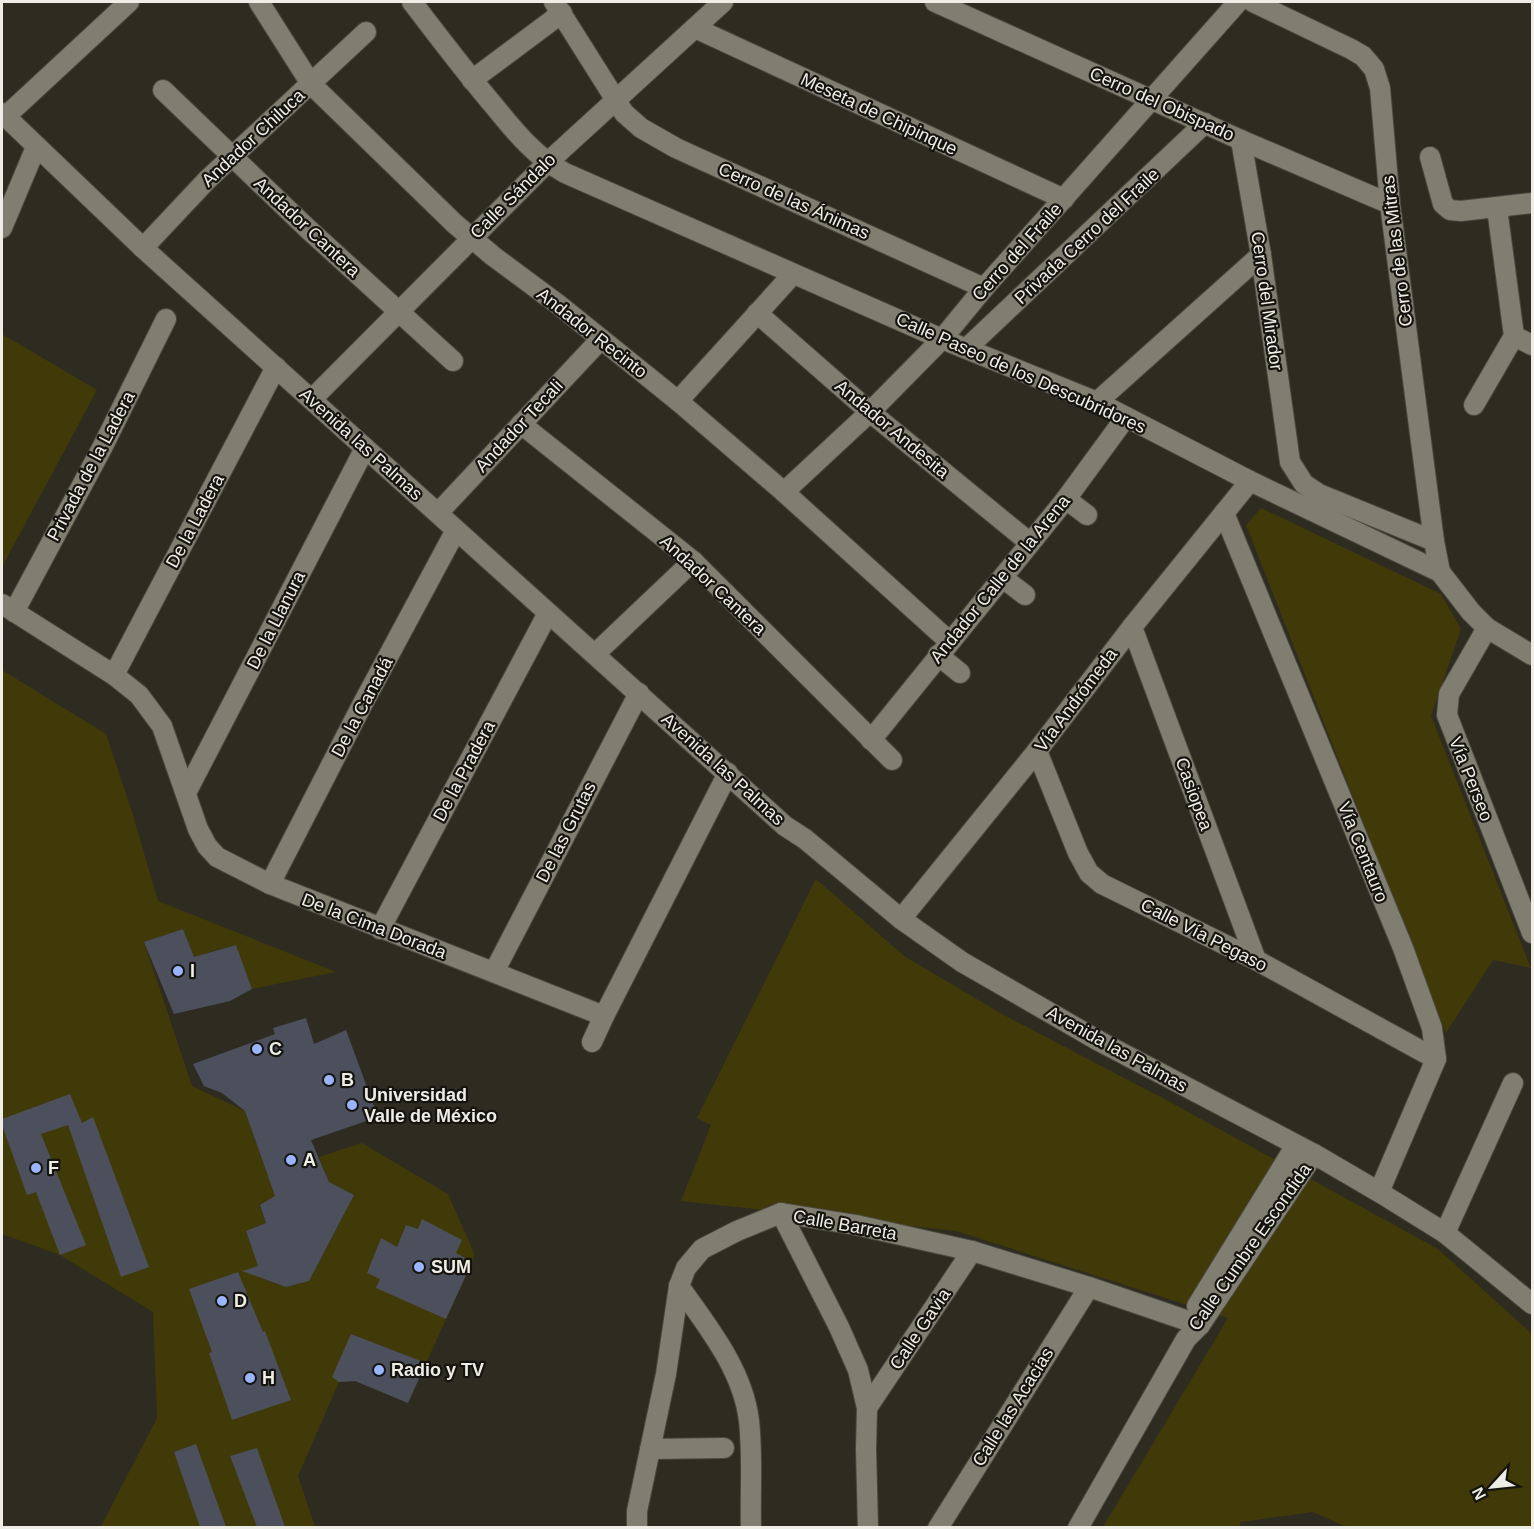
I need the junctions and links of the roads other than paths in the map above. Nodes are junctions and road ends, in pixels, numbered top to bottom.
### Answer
1 (129, 2) edge
2 (259, 2) edge
3 (412, 2) edge
4 (723, 2) edge
5 (935, 2) edge
6 (1239, 2) edge
7 (1253, 2) edge
8 (558, 7) edge
9 (695, 28) junction
10 (366, 32) dead end
11 (472, 80) junction
12 (311, 84) junction
13 (163, 90) dead end
14 (615, 99) junction
15 (1152, 99) junction
16 (3, 115) edge
17 (1205, 123) junction
18 (1241, 140) junction
19 (36, 147) junction
20 (231, 157) junction
21 (1430, 157) dead end
22 (547, 163) junction
23 (1064, 199) junction
24 (1533, 203) edge
25 (1390, 204) junction
26 (1497, 208) junction
27 (2, 228) edge
28 (471, 238) junction
29 (143, 248) junction
30 (1261, 255) junction
31 (793, 274) junction
32 (984, 288) junction
33 (399, 311) junction
34 (757, 313) junction
35 (166, 319) dead end
36 (1514, 336) junction
37 (601, 339) junction
38 (942, 339) junction
39 (1533, 345) edge
40 (968, 348) junction
41 (453, 361) dead end
42 (276, 367) junction
43 (312, 399) junction
44 (678, 401) junction
45 (1097, 402) junction
46 (1474, 405) dead end
47 (870, 412) junction
48 (1126, 417) junction
49 (521, 423) junction
50 (365, 448) junction
51 (1250, 481) junction
52 (784, 492) junction
53 (1066, 499) junction
54 (438, 513) junction
55 (1224, 513) junction
56 (1088, 515) dead end
57 (456, 530) junction
58 (1434, 541) junction
59 (1030, 543) junction
60 (693, 561) junction
61 (1440, 572) junction
62 (1003, 578) junction
63 (1025, 595) dead end
64 (8, 608) edge
65 (548, 613) junction
66 (1132, 627) junction
67 (1487, 628) junction
68 (944, 649) junction
69 (595, 654) junction
70 (1533, 655) edge
71 (960, 673) dead end
72 (114, 675) junction
73 (639, 693) junction
74 (871, 740) junction
75 (1037, 752) junction
76 (892, 760) dead end
77 (728, 773) junction
78 (186, 793) junction
79 (270, 884) junction
80 (901, 920) junction
81 (380, 929) junction
82 (1533, 933) edge
83 (1257, 960) junction
84 (494, 972) junction
85 (604, 1016) junction
86 (592, 1042) dead end
87 (1436, 1059) junction
88 (1513, 1083) dead end
89 (1296, 1145) junction
90 (1314, 1154) junction
91 (1379, 1192) junction
92 (781, 1213) junction
93 (1445, 1233) junction
94 (972, 1251) junction
95 (679, 1287) junction
96 (1089, 1287) junction
97 (1533, 1304) edge
98 (1191, 1328) junction
99 (867, 1408) junction
100 (724, 1448) dead end
101 (650, 1449) junction
102 (637, 1527) edge
103 (751, 1527) edge
104 (868, 1527) edge
105 (938, 1527) edge
106 (1078, 1527) edge

1 - 16 street
2 - 12 street, Andador Recinto
3 - 11 street, Calle Paseo de los Descubridores
4 - 9 street, Calle Sándalo
5 - 15 street, Cerro del Obispado
6 - 15 street, Cerro del Fraile
7 - 25 street, Cerro de las Mitras
8 - 11 street
8 - 14 street, Cerro de las Ánimas
9 - 14 street, Calle Sándalo
9 - 23 street, Meseta de Chipinque
10 - 12 street, Andador Chiluca
11 - 22 street, Calle Paseo de los Descubridores
12 - 20 street, Andador Chiluca
12 - 28 street, Andador Recinto
13 - 20 street, Andador Cantera
14 - 22 street, Calle Sándalo
14 - 32 street, Cerro de las Ánimas
15 - 17 street, Cerro del Obispado
15 - 23 street, Cerro del Fraile
16 - 19 street, Avenida las Palmas
17 - 18 street, Cerro del Obispado
17 - 40 street, Privada Cerro del Fraile
18 - 25 street, Cerro del Obispado
18 - 30 street, Cerro del Mirador
19 - 27 street
19 - 29 street, Avenida las Palmas
20 - 29 street, Andador Chiluca
20 - 33 street, Andador Cantera
21 - 26 street
22 - 28 street, Calle Sándalo
22 - 31 street, Calle Paseo de los Descubridores
23 - 32 street, Cerro del Fraile
24 - 26 street
25 - 58 street, Cerro de las Mitras
26 - 36 street
28 - 33 street, Calle Sándalo
28 - 37 street, Andador Recinto
29 - 42 street, Avenida las Palmas
30 - 45 street
30 - 58 street, Cerro del Mirador
31 - 34 street
31 - 38 street, Calle Paseo de los Descubridores
32 - 38 street, Cerro del Fraile
33 - 41 street, Andador Cantera
33 - 43 street, Calle Sándalo
34 - 44 street
34 - 47 street, Andador Andesita
35 - 64 street, Privada de la Ladera
36 - 39 street
36 - 46 street
37 - 44 street, Andador Recinto
37 - 49 street, Andador Tecali
38 - 40 street, Calle Paseo de los Descubridores
38 - 47 street, Cerro del Fraile
40 - 45 street, Calle Paseo de los Descubridores
42 - 43 street, Avenida las Palmas
42 - 72 street, De la Ladera
43 - 50 street, Avenida las Palmas
44 - 52 street, Andador Recinto
45 - 48 street, Calle Paseo de los Descubridores
47 - 52 street, Cerro del Fraile
47 - 59 street, Andador Andesita
48 - 51 street, Calle Paseo de los Descubridores
48 - 53 street, Andador Calle de la Arena
49 - 54 street, Andador Tecali
49 - 60 street, Andador Cantera
50 - 54 street, Avenida las Palmas
50 - 78 street, De la Llanura
51 - 55 street, Vía Andrómeda
51 - 61 street, Calle Paseo de los Descubridores
52 - 68 street, Andador Recinto
53 - 56 street
53 - 59 street, Andador Calle de la Arena
54 - 57 street, Avenida las Palmas
55 - 66 street, Vía Andrómeda
55 - 87 street, Vía Centauro
57 - 65 street, Avenida las Palmas
57 - 79 street, De la Canadá
58 - 61 street, Cerro de las Mitras
59 - 62 street, Andador Calle de la Arena
60 - 69 street
60 - 74 street, Andador Cantera
61 - 67 street, Calle Paseo de los Descubridores
62 - 63 street
62 - 68 street, Andador Calle de la Arena
64 - 72 street, De la Cima Dorada
65 - 69 street, Avenida las Palmas
65 - 81 street, De la Pradera
66 - 75 street, Vía Andrómeda
66 - 83 street, Casiopea
67 - 70 street, Calle Paseo de los Descubridores
67 - 82 street, Vía Perseo
68 - 71 street, Andador Recinto
68 - 74 street, Andador Calle de la Arena
69 - 73 street, Avenida las Palmas
72 - 78 street, De la Cima Dorada
73 - 77 street, Avenida las Palmas
73 - 84 street, De las Grutas
74 - 76 street, Andador Cantera
75 - 80 street, Vía Andrómeda
75 - 83 street, Calle Vía Pegaso
77 - 80 street, Avenida las Palmas
77 - 85 street
78 - 79 street, De la Cima Dorada
79 - 81 street, De la Cima Dorada
80 - 89 street, Avenida las Palmas
81 - 84 street, De la Cima Dorada
83 - 87 street, Calle Vía Pegaso
84 - 85 street, De la Cima Dorada
85 - 86 street
87 - 91 street
88 - 93 street
89 - 90 street, Avenida las Palmas
89 - 98 street, Calle Cumbre Escondida
90 - 91 street, Avenida las Palmas
90 - 98 street, Calle Cumbre Escondida
91 - 93 street, Avenida las Palmas
92 - 94 street, Calle Barreta
92 - 95 street, Calle Barreta
92 - 99 street
93 - 97 street, Avenida las Palmas
94 - 96 street, Calle Barreta
94 - 99 street, Calle Gavia
95 - 101 street, Calle Barreta
95 - 103 street
96 - 98 street, Calle Barreta
96 - 105 street, Calle las Acacias
98 - 106 street, Calle Cumbre Escondida
99 - 104 street
100 - 101 street
101 - 102 street, Calle Barreta

